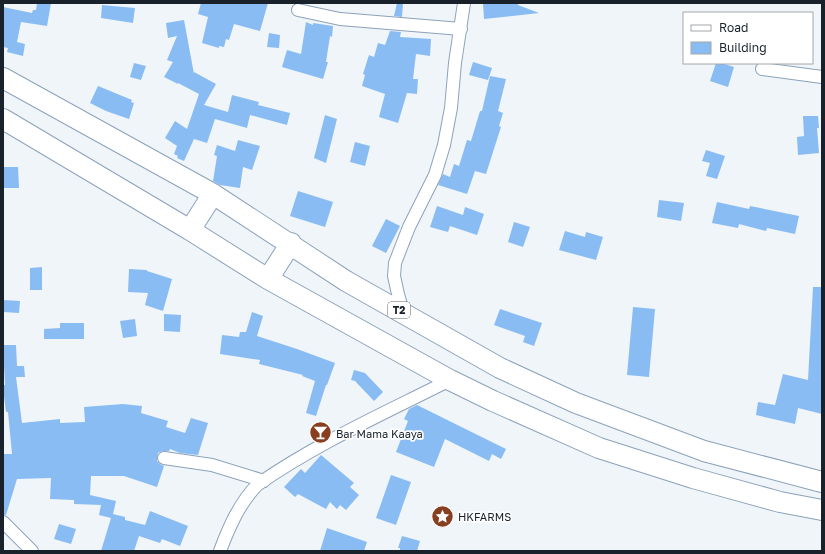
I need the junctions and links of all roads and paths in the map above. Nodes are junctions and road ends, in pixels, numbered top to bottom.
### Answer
1 (464, 3) edge
2 (298, 10) dead end
3 (461, 29) junction
4 (762, 69) dead end
5 (822, 77) edge
6 (3, 78) edge
7 (3, 119) edge
8 (213, 194) junction
9 (190, 230) junction
10 (291, 243) junction
11 (268, 279) junction
12 (403, 312) junction
13 (450, 380) junction
14 (164, 458) dead end
15 (264, 481) junction
16 (822, 482) edge
17 (822, 510) edge
18 (3, 522) edge
19 (32, 551) edge
20 (220, 551) edge

1 - 3 street
2 - 3 street
3 - 12 street
4 - 5 street
6 - 8 highway, T2
7 - 9 highway
8 - 9 highway
8 - 10 highway, T2
9 - 11 highway
10 - 11 highway
10 - 12 highway, T2
11 - 13 highway
12 - 16 highway, T2
13 - 15 street
13 - 17 highway
14 - 15 street
15 - 20 street
18 - 19 street

